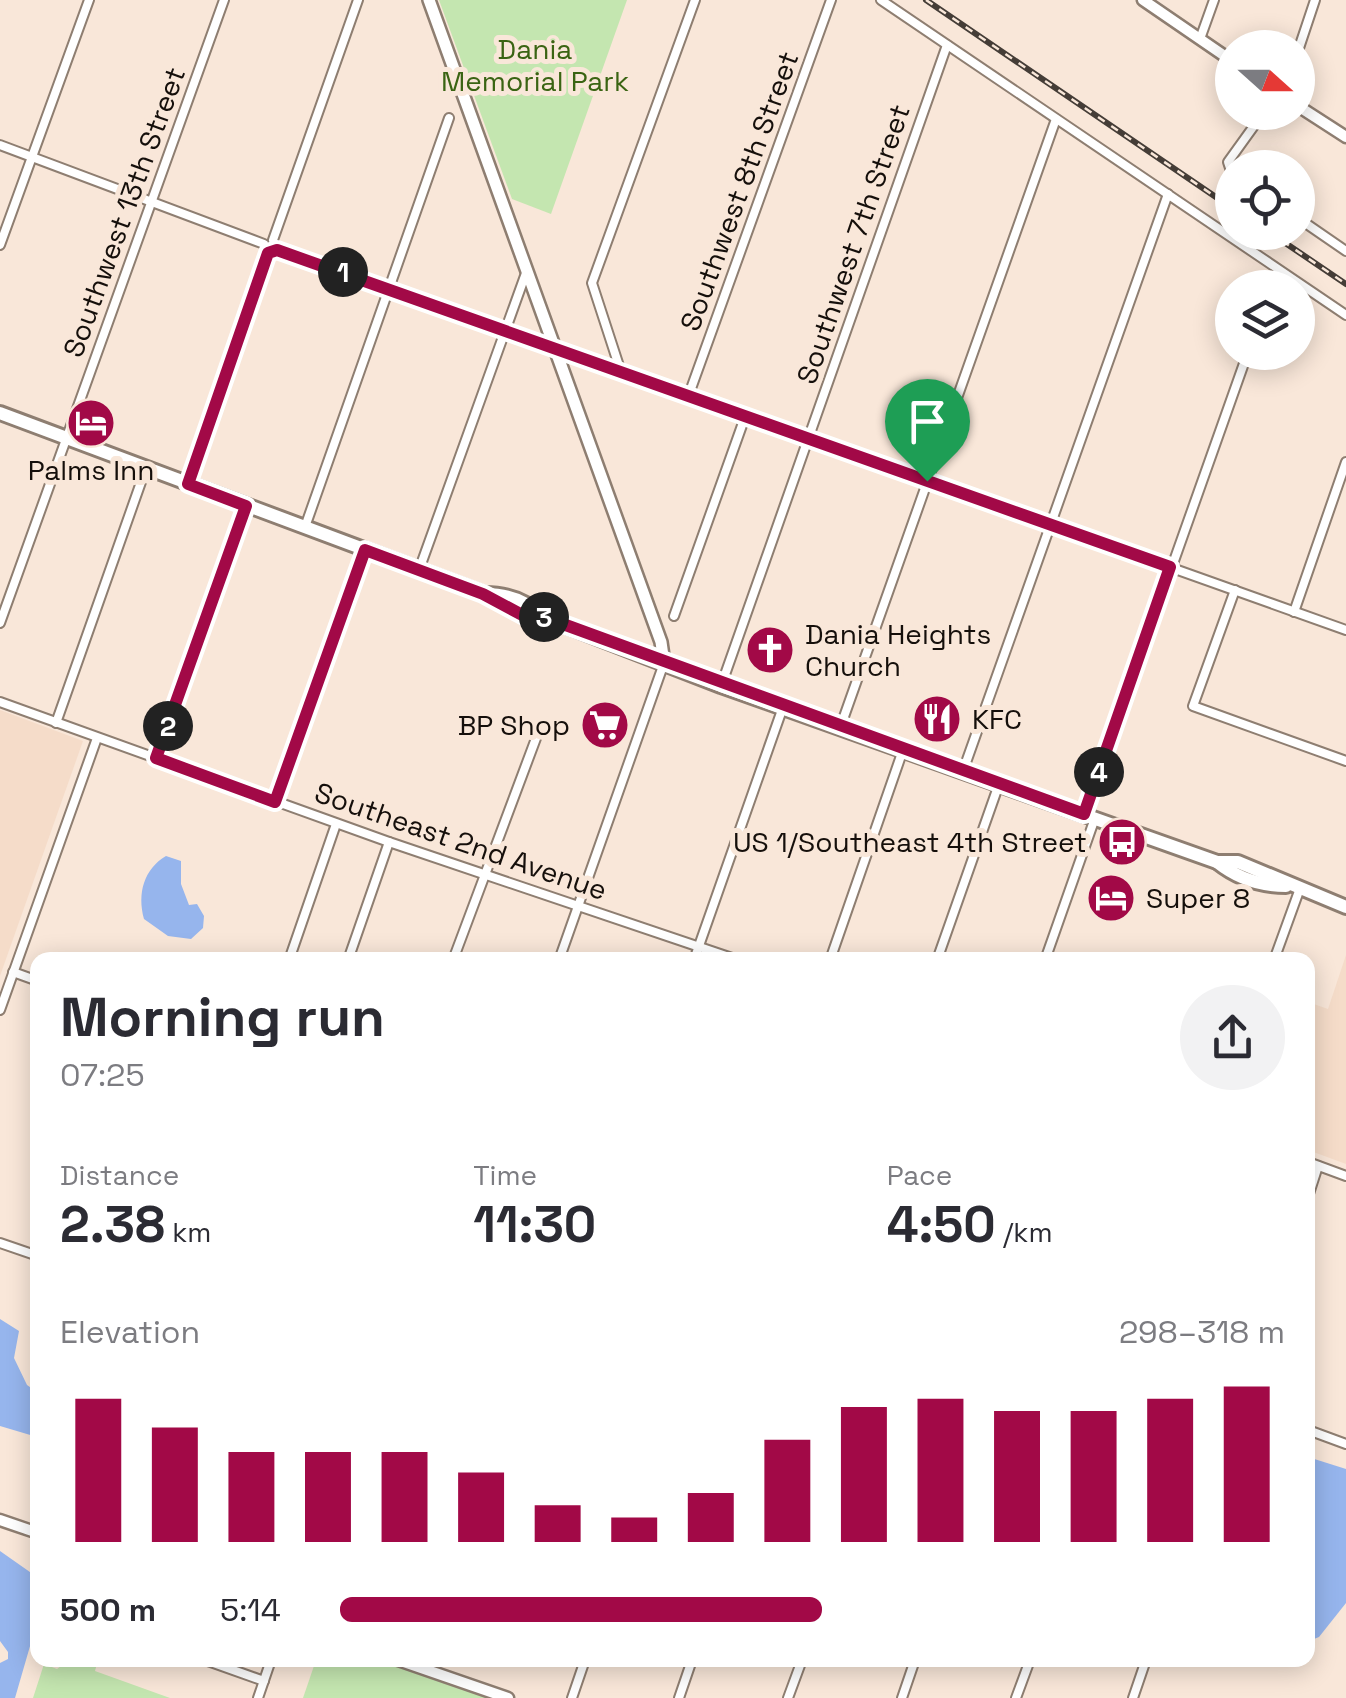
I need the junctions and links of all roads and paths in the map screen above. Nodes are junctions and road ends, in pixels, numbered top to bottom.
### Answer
1 (89, 0) edge
2 (224, 0) edge
3 (358, 0) edge
4 (429, 0) edge
5 (695, 0) edge
6 (832, 0) edge
7 (881, 0) edge
8 (1144, 0) edge
9 (1214, 0) edge
10 (1315, 0) edge
11 (1305, 30) edge
12 (1200, 38) junction
13 (948, 44) junction
14 (1215, 49) edge
15 (1315, 117) edge
16 (449, 118) dead end
17 (1056, 119) junction
18 (1346, 137) edge
19 (0, 145) edge
20 (32, 157) junction
21 (1168, 194) junction
22 (153, 201) junction
23 (1315, 230) edge
24 (0, 245) edge
25 (270, 247) junction
26 (1346, 252) edge
27 (528, 269) junction
28 (1278, 270) edge
29 (388, 290) junction
30 (1315, 294) edge
31 (1346, 315) edge
32 (504, 332) junction
33 (557, 352) junction
34 (1241, 370) edge
35 (620, 372) junction
36 (688, 397) junction
37 (0, 413) edge
38 (745, 417) junction
39 (66, 438) junction
40 (808, 439) junction
41 (1346, 462) edge
42 (146, 468) junction
43 (927, 481) junction
44 (188, 484) junction
45 (246, 506) junction
46 (1053, 526) junction
47 (305, 527) junction
48 (365, 550) junction
49 (1170, 567) junction
50 (419, 570) junction
51 (1236, 590) junction
52 (1294, 612) junction
53 (674, 615) dead end
54 (0, 623) edge
55 (1346, 630) edge
56 (664, 663) junction
57 (721, 686) junction
58 (0, 702) edge
59 (782, 707) junction
60 (56, 723) junction
61 (541, 725) dead end
62 (840, 728) junction
63 (98, 738) junction
64 (903, 750) junction
65 (156, 758) junction
66 (1346, 762) edge
67 (962, 771) junction
68 (999, 784) junction
69 (275, 802) junction
70 (1090, 816) junction
71 (336, 824) junction
72 (388, 842) junction
73 (486, 874) junction
74 (1292, 888) junction
75 (580, 904) junction
76 (1346, 908) edge
77 (698, 946) junction
78 (292, 952) edge
79 (351, 952) edge
80 (456, 952) edge
81 (562, 952) edge
82 (696, 952) edge
83 (715, 952) edge
84 (833, 952) edge
85 (939, 952) edge
86 (1048, 952) edge
87 (1276, 952) edge
88 (13, 972) junction
89 (30, 977) edge
90 (0, 1010) edge
91 (1315, 1165) edge
92 (1318, 1166) junction
93 (1315, 1175) edge
94 (1346, 1176) edge
95 (0, 1243) edge
96 (30, 1253) edge
97 (1315, 1433) edge
98 (1346, 1444) edge
99 (0, 1520) edge
100 (30, 1530) edge
101 (225, 1667) edge
102 (269, 1667) edge
103 (418, 1667) edge
104 (582, 1667) edge
105 (689, 1667) edge
106 (799, 1667) edge
107 (913, 1667) edge
108 (1027, 1667) edge
109 (1144, 1667) edge
110 (264, 1681) junction
111 (258, 1698) edge
112 (508, 1698) edge
113 (572, 1698) edge
114 (678, 1698) edge
115 (788, 1698) edge
116 (902, 1698) edge
117 (1016, 1698) edge
118 (1133, 1698) edge

1 - 20 street
2 - 22 street, Southwest 13th Street
3 - 25 street
4 - 27 main road
5 - 35 street
6 - 36 street, Southwest 8th Street
7 - 13 street
8 - 12 street
9 - 12 street
10 - 11 street
12 - 14 street
13 - 17 street
13 - 40 street, Southwest 7th Street
15 - 18 street
16 - 29 street
17 - 21 street
17 - 43 street
19 - 20 street
20 - 22 street
20 - 24 street
21 - 28 street
21 - 46 street
22 - 25 street
22 - 39 street, Southwest 13th Street
23 - 26 street
25 - 29 street
25 - 44 street
27 - 32 street
27 - 33 main road
29 - 32 street
29 - 47 street
30 - 31 street
32 - 33 street
32 - 50 street
33 - 35 street
33 - 56 main road
34 - 49 street
35 - 36 street
36 - 38 street
37 - 39 main road
38 - 40 street
38 - 53 street
39 - 42 main road
39 - 54 street, Southwest 13th Street
40 - 43 street
40 - 57 street, Southwest 7th Street
41 - 52 street
42 - 44 main road
42 - 60 street
43 - 46 street
43 - 62 street
44 - 45 main road
45 - 47 main road
45 - 65 street
46 - 49 street
46 - 67 street
47 - 48 main road
48 - 50 main road
48 - 69 street
49 - 51 street
49 - 70 street
50 - 56 main road
51 - 52 street
51 - 66 street
52 - 55 street
56 - 57 main road
56 - 75 street
57 - 59 main road
58 - 60 street, Southeast 2nd Avenue
59 - 62 main road
59 - 77 street
60 - 63 street, Southeast 2nd Avenue
61 - 73 street
62 - 64 main road
63 - 65 street, Southeast 2nd Avenue
63 - 88 street
64 - 67 main road
64 - 84 street
65 - 69 street, Southeast 2nd Avenue
67 - 68 main road
68 - 70 main road
68 - 85 street
69 - 71 street, Southeast 2nd Avenue
70 - 74 main road
70 - 86 street
71 - 72 street, Southeast 2nd Avenue
71 - 78 street
72 - 73 street, Southeast 2nd Avenue
72 - 79 street
73 - 75 street, Southeast 2nd Avenue
73 - 80 street
74 - 76 main road
74 - 87 street
75 - 77 street, Southeast 2nd Avenue
75 - 81 street
77 - 82 street
77 - 83 street, Southeast 2nd Avenue
88 - 89 street
88 - 90 street
91 - 92 street
92 - 93 street
92 - 94 street
95 - 96 street
97 - 98 street
99 - 100 street
101 - 110 street
102 - 110 street
103 - 112 street
104 - 113 street
105 - 114 street
106 - 115 street
107 - 116 street
108 - 117 street
109 - 118 street
110 - 111 street

